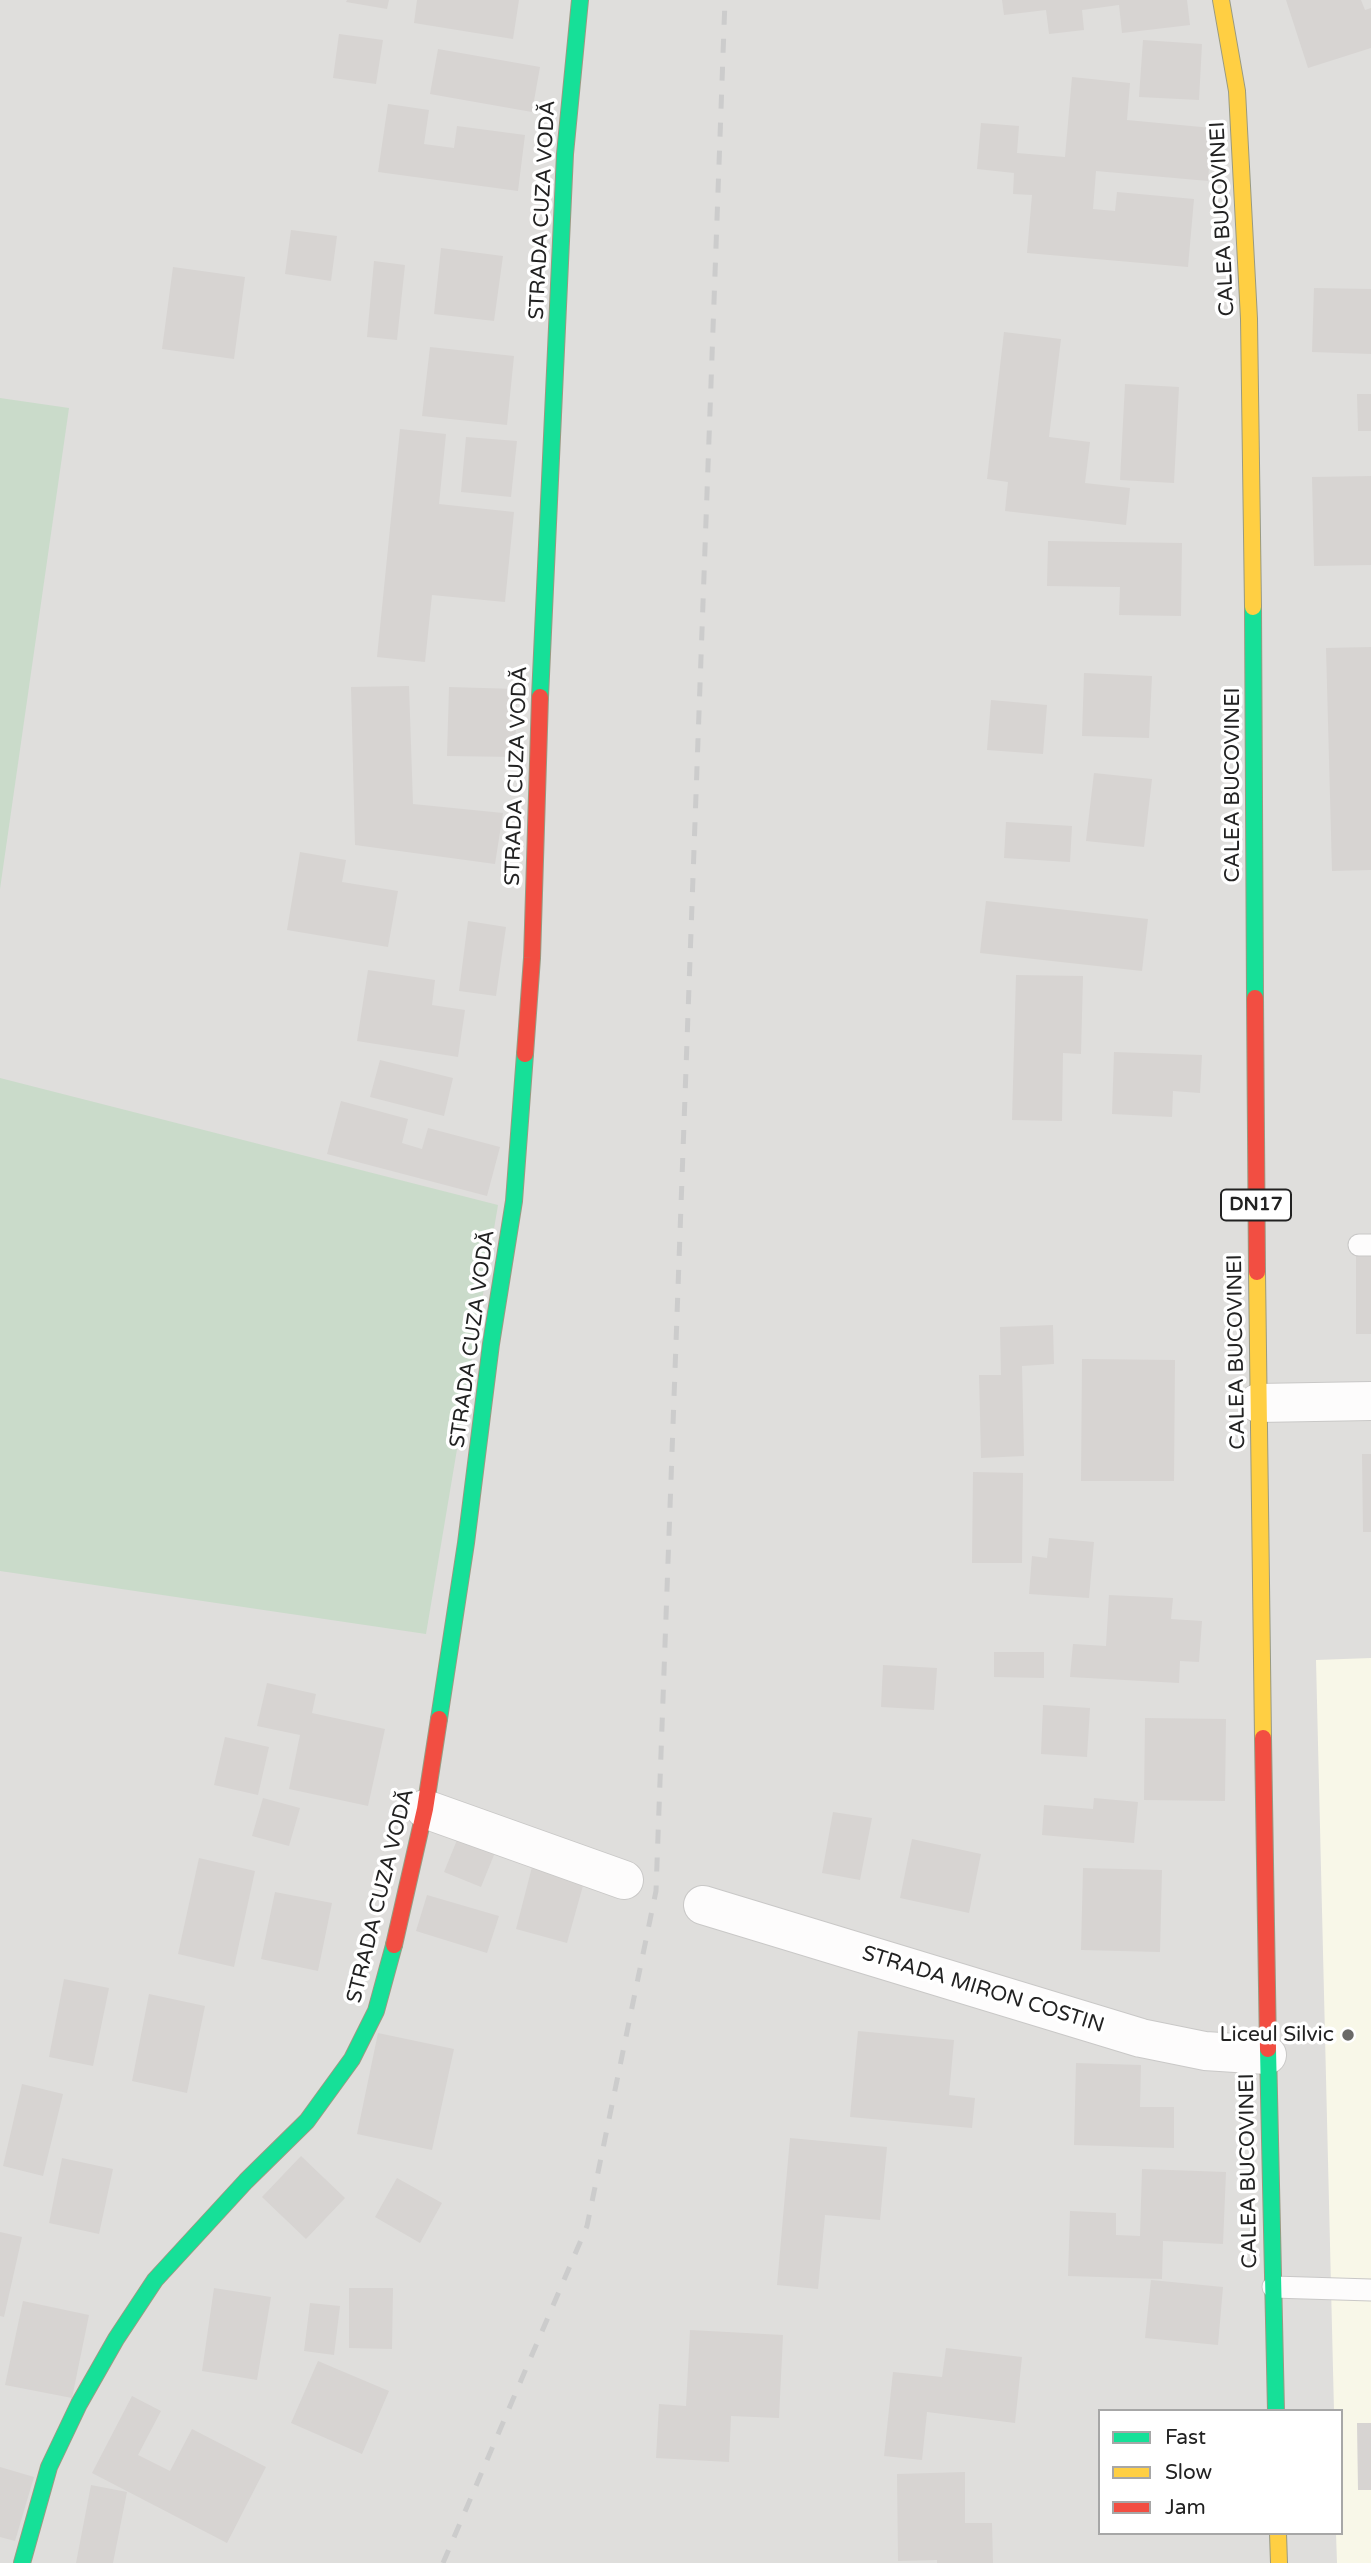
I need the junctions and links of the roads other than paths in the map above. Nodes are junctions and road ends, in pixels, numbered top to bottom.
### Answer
1 (580, 0) edge
2 (1221, 0) edge
3 (1371, 1401) edge
4 (1258, 1403) junction
5 (425, 1809) junction
6 (624, 1880) dead end
7 (703, 1905) dead end
8 (1267, 2055) junction
9 (1273, 2287) junction
10 (1371, 2290) edge
11 (1276, 2409) edge
12 (1278, 2535) edge
13 (22, 2563) edge
14 (1279, 2563) edge

1 - 5 main road, STRADA CUZA VODĂ
2 - 4 main road, CALEA BUCOVINEI / DN17
3 - 4 street
4 - 8 main road, CALEA BUCOVINEI / DN17
5 - 6 street
5 - 13 main road, STRADA CUZA VODĂ
7 - 8 street, STRADA MIRON COSTIN
8 - 9 main road, CALEA BUCOVINEI / DN17
9 - 10 lane
9 - 11 main road, CALEA BUCOVINEI / DN17
12 - 14 main road

